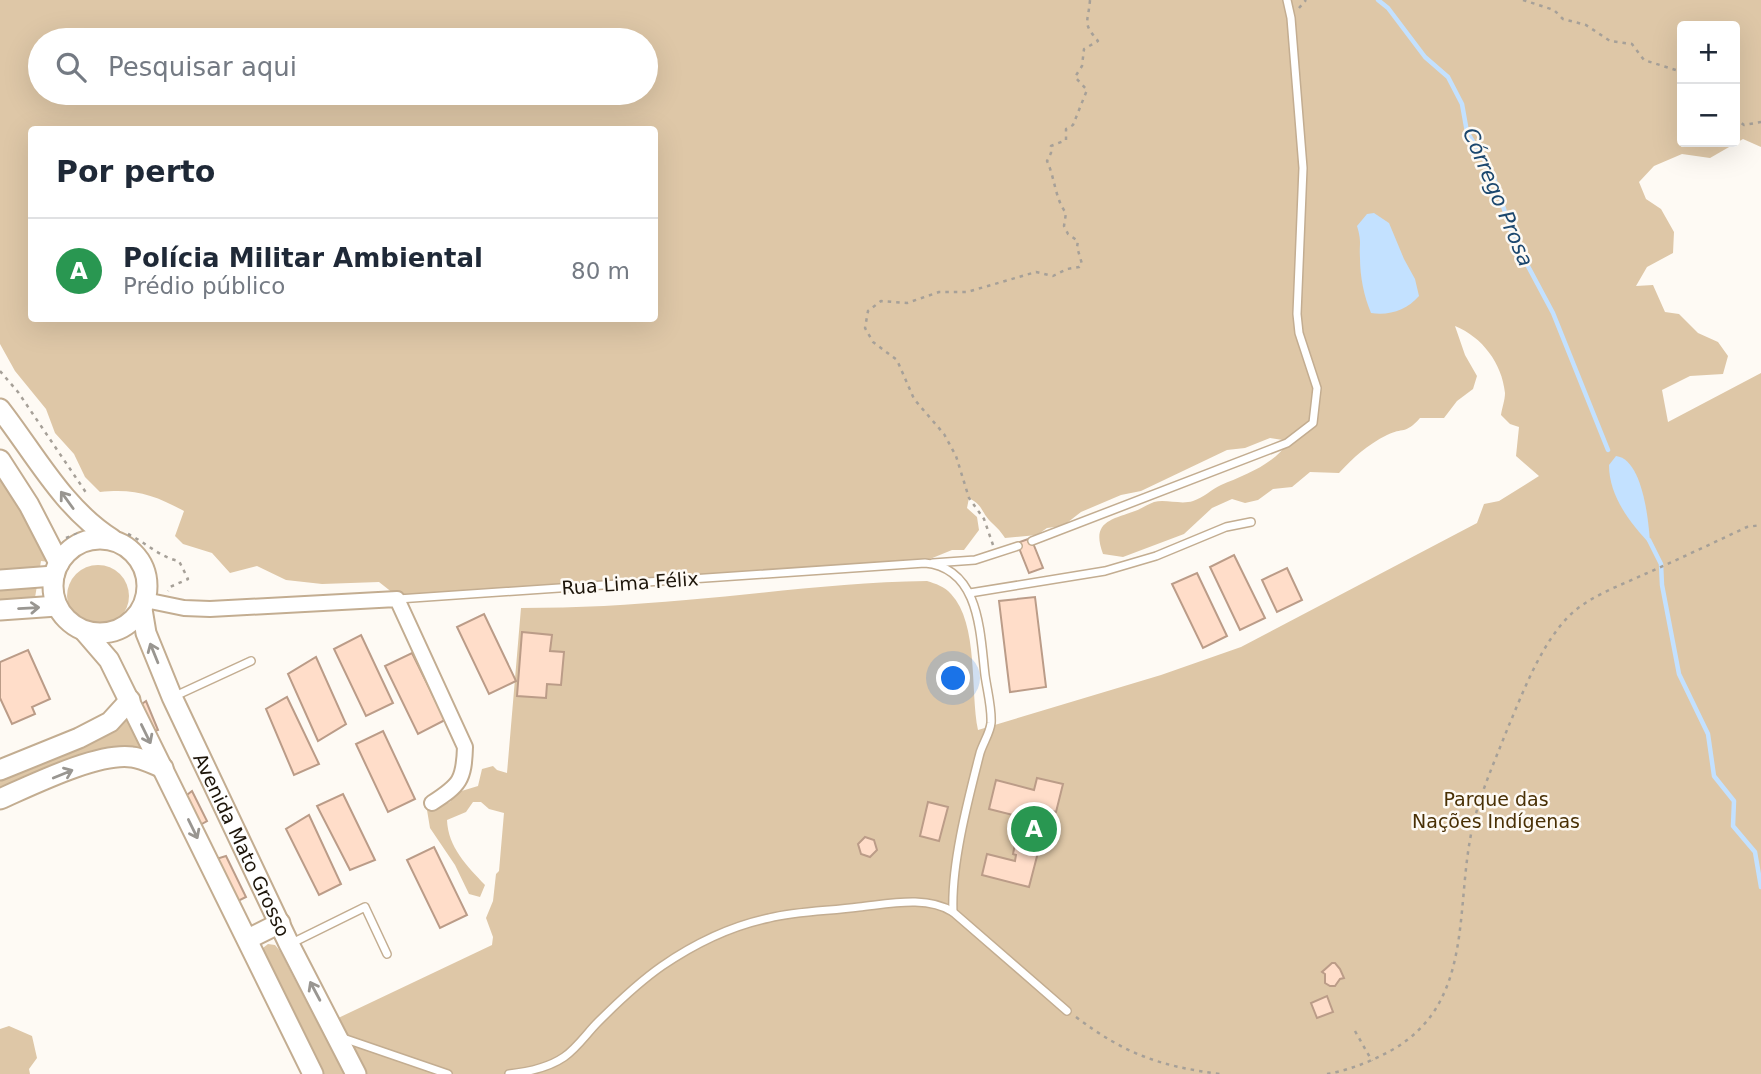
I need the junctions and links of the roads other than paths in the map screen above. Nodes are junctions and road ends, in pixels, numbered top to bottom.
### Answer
1 (1287, 0) edge
2 (0, 409) edge
3 (0, 460) edge
4 (1251, 522) dead end
5 (122, 538) junction
6 (1032, 541) dead end
7 (1018, 546) dead end
8 (54, 562) junction
9 (925, 563) junction
10 (0, 580) edge
11 (970, 593) junction
12 (397, 599) junction
13 (144, 605) junction
14 (57, 606) junction
15 (0, 610) edge
16 (84, 631) junction
17 (251, 661) dead end
18 (172, 697) junction
19 (130, 700) junction
20 (163, 768) junction
21 (0, 770) edge
22 (0, 799) edge
23 (432, 803) dead end
24 (953, 912) junction
25 (280, 923) junction
26 (248, 939) junction
27 (289, 944) junction
28 (387, 954) dead end
29 (1067, 1011) road end
30 (338, 1036) junction
31 (313, 1074) edge
32 (356, 1074) edge
33 (448, 1074) edge
34 (509, 1074) edge

1 - 6 lane
5 -> 2 main road
3 - 8 main road
4 - 11 lane
5 - 8 main road
5 - 13 main road
7 - 9 lane
8 - 10 main road
8 - 14 main road
9 - 11 lane, Rua Lima Félix
9 - 12 lane, Rua Lima Félix
11 - 24 lane
12 - 13 street, Rua Lima Félix
12 - 23 street
13 - 16 main road
18 -> 13 main road, Avenida Mato Grosso
15 -> 14 main road
14 - 16 main road
16 - 19 main road, Avenida Mato Grosso
17 - 18 lane
18 - 25 main road, Avenida Mato Grosso
19 -> 20 main road, Avenida Mato Grosso
19 - 21 main road
22 -> 20 main road
20 -> 26 main road, Avenida Mato Grosso
24 - 29 lane
24 - 34 lane
25 - 26 main road
25 - 27 main road, Avenida Mato Grosso
26 - 31 main road, Avenida Mato Grosso
27 - 28 lane
30 -> 27 main road, Avenida Mato Grosso
30 - 32 main road, Avenida Mato Grosso
30 - 33 lane

